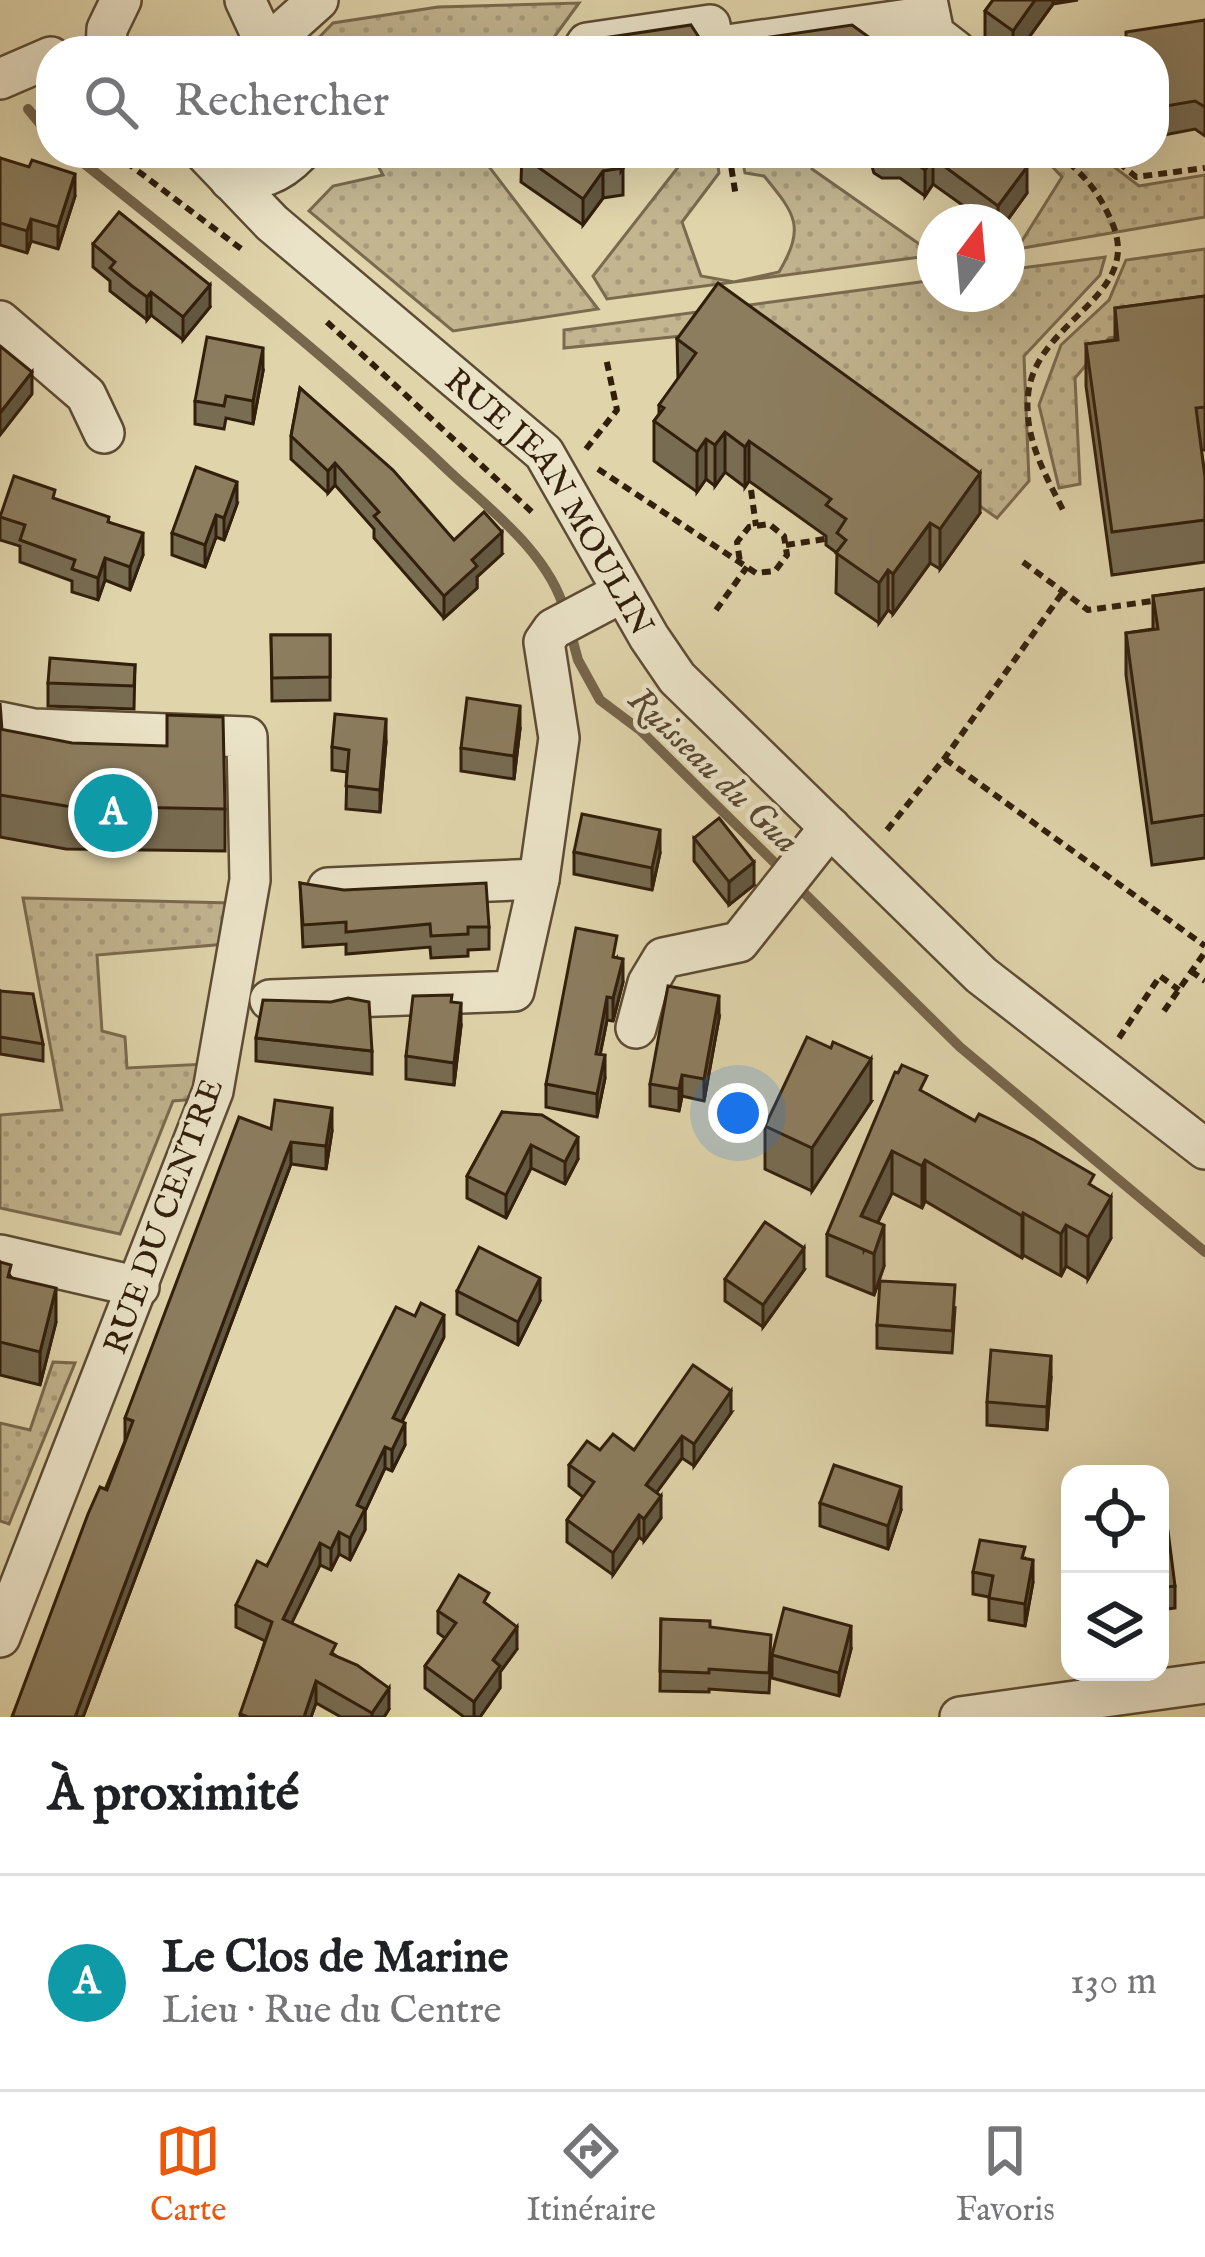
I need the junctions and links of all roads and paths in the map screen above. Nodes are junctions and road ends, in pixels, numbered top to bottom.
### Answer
1 (245, 0) edge
2 (318, 0) edge
3 (117, 3) edge
4 (928, 8) edge
5 (107, 36) edge
6 (260, 36) edge
7 (278, 36) edge
8 (642, 36) edge
9 (712, 36) edge
10 (774, 36) edge
11 (36, 63) edge
12 (0, 79) edge
13 (134, 168) edge
14 (218, 168) edge
15 (219, 168) edge
16 (283, 168) edge
17 (731, 168) edge
18 (1073, 168) edge
19 (1125, 168) edge
20 (1205, 168) edge
21 (736, 197) dead end
22 (247, 253) dead end
23 (325, 320) dead end
24 (0, 321) edge
25 (606, 358) dead end
26 (104, 433) dead end
27 (751, 490) dead end
28 (1063, 510) dead end
29 (533, 513) dead end
30 (756, 526) junction
31 (825, 539) edge
32 (786, 544) junction
33 (1023, 562) dead end
34 (743, 564) junction
35 (623, 592) junction
36 (1063, 592) junction
37 (1182, 597) edge
38 (716, 610) dead end
39 (0, 722) edge
40 (944, 759) junction
41 (830, 827) junction
42 (864, 858) junction
43 (539, 879) junction
44 (328, 888) edge
45 (1205, 949) edge
46 (1191, 971) junction
47 (1205, 981) edge
48 (1179, 989) junction
49 (270, 1000) edge
50 (1164, 1011) dead end
51 (636, 1028) dead end
52 (1100, 1068) junction
53 (1205, 1149) edge
54 (0, 1255) edge
55 (139, 1287) junction
56 (14, 1559) edge
57 (0, 1637) edge
58 (1205, 1683) edge
59 (959, 1717) edge

1 - 6 street
2 - 7 street
3 - 5 street
4 - 10 street
8 - 9 street
11 - 12 street
13 - 22 path
14 - 35 street, RUE JEAN MOULIN
15 - 16 street
17 - 21 path
18 - 28 path
19 - 20 path
23 - 29 path
24 - 26 street
25 - 34 path
27 - 30 path
30 - 32 path
30 - 34 path
31 - 32 path
32 - 34 path
33 - 36 path
34 - 38 path
35 - 41 street, RUE JEAN MOULIN
35 - 43 street
36 - 37 path
36 - 40 path
39 - 55 street, RUE DU CENTRE
40 - 42 path
40 - 45 path
41 - 42 street, RUE JEAN MOULIN
41 - 51 street
42 - 52 street, RUE JEAN MOULIN
43 - 44 street
43 - 49 street
45 - 46 path
46 - 47 path
46 - 48 path
48 - 50 path
48 - 52 path
52 - 53 street, RUE JEAN MOULIN
54 - 55 street
55 - 56 street, RUE DU CENTRE
56 - 57 street, RUE DU CENTRE
58 - 59 street

